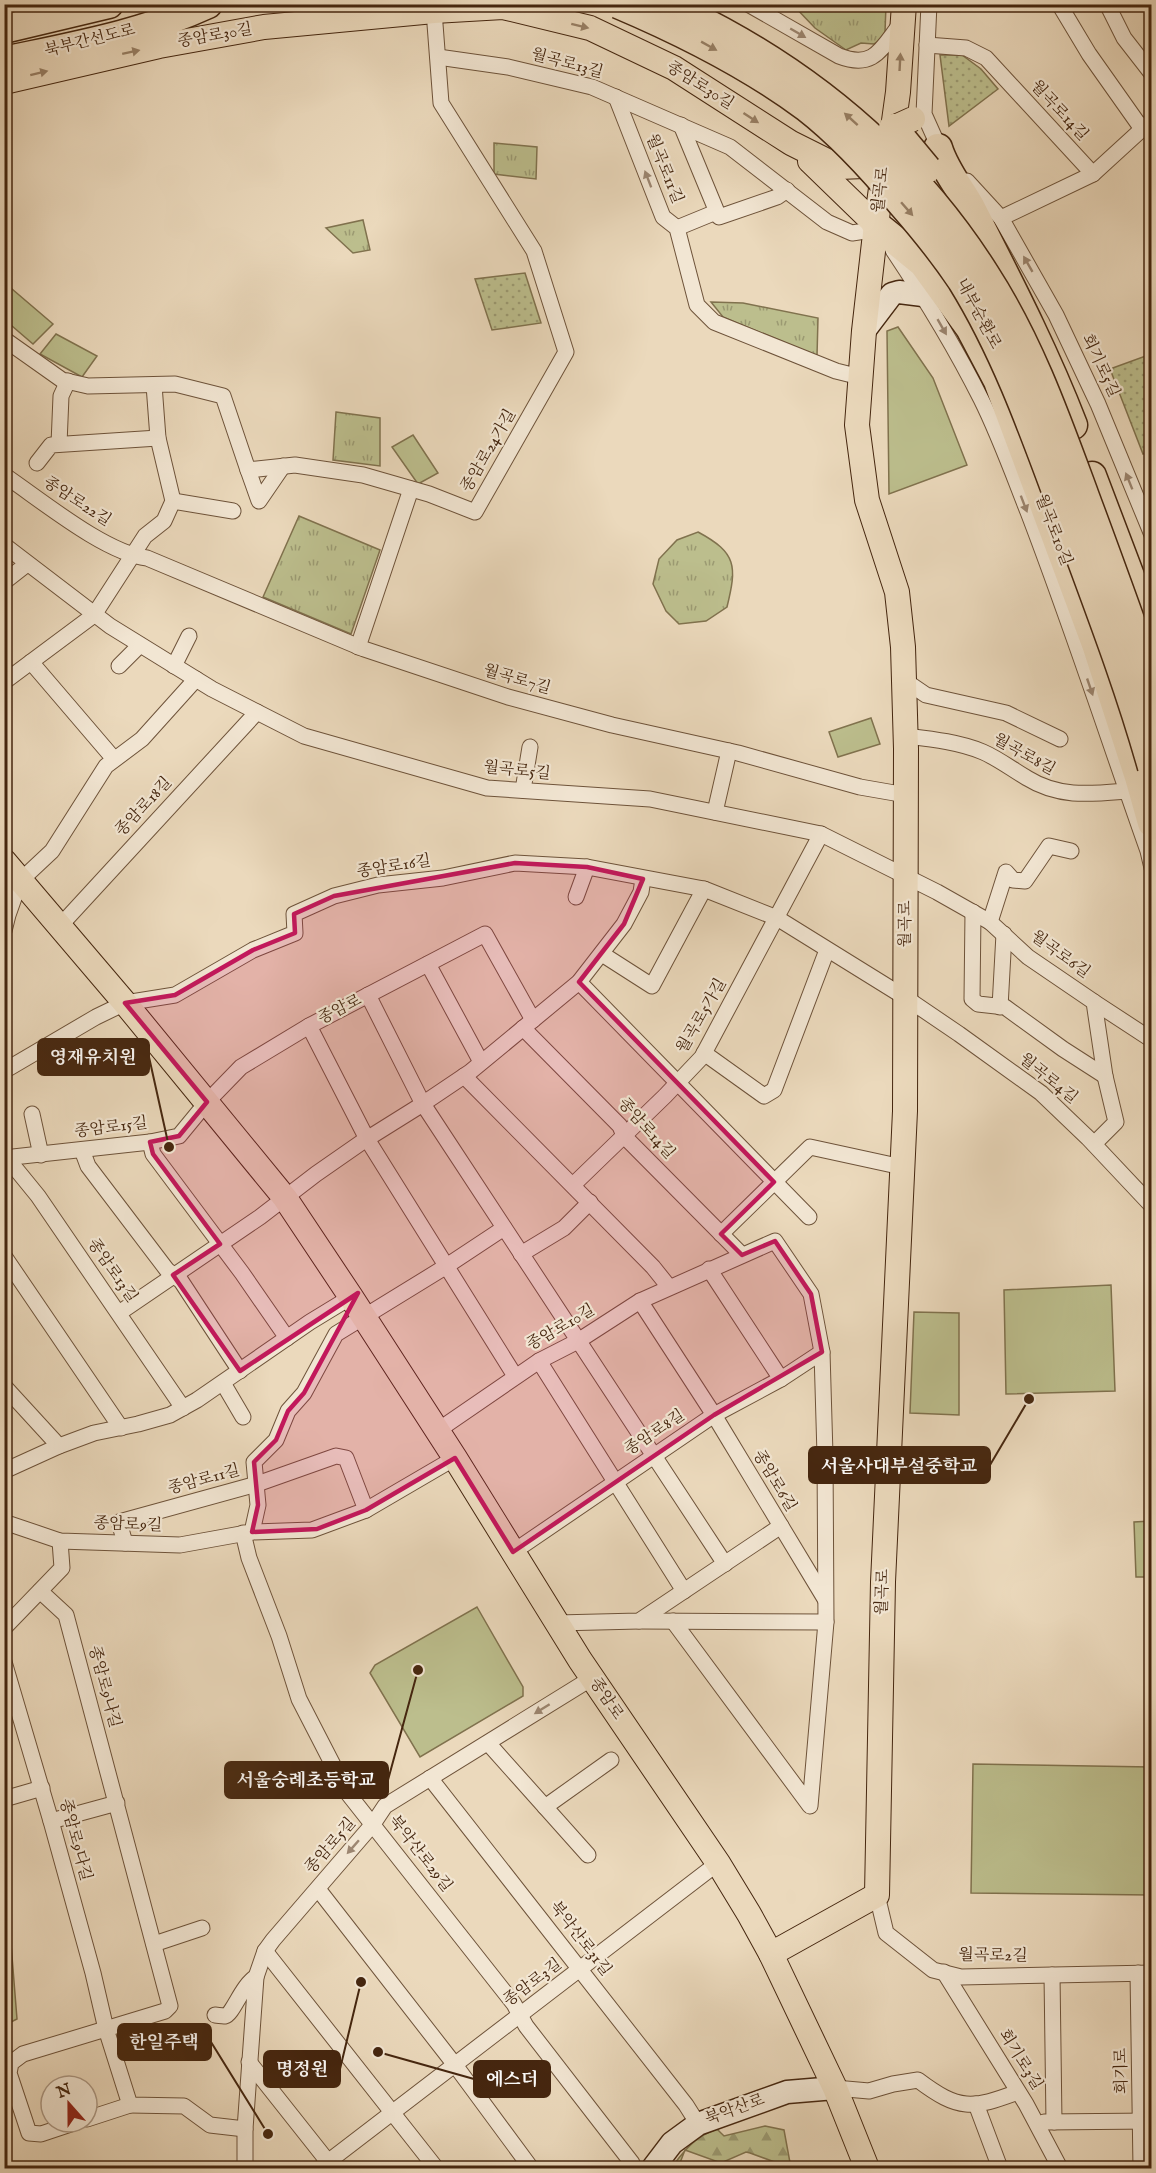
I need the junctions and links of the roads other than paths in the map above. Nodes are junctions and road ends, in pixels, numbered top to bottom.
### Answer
1 (22, 4) edge
2 (109, 4) edge
3 (208, 4) edge
4 (305, 4) edge
5 (618, 4) edge
6 (748, 4) edge
7 (929, 4) edge
8 (1059, 4) edge
9 (1107, 4) edge
10 (670, 5) edge
11 (495, 6) edge
12 (4, 8) edge
13 (434, 11) junction
14 (903, 13) edge
15 (264, 27) junction
16 (4, 29) edge
17 (927, 45) junction
18 (438, 57) junction
19 (4, 61) edge
20 (1152, 74) edge
21 (4, 82) edge
22 (616, 97) junction
23 (907, 116) junction
24 (681, 125) junction
25 (1147, 125) edge
26 (791, 143) junction
27 (940, 156) junction
28 (874, 162) junction
29 (1093, 174) junction
30 (787, 190) junction
31 (716, 212) junction
32 (878, 213) junction
33 (1001, 218) junction
34 (677, 228) junction
35 (988, 245) junction
36 (923, 295) junction
37 (864, 331) junction
38 (4, 339) edge
39 (860, 377) junction
40 (68, 381) junction
41 (154, 385) junction
42 (158, 438) junction
43 (59, 444) junction
44 (37, 463) dead end
45 (284, 466) junction
46 (248, 470) junction
47 (4, 475) edge
48 (411, 489) junction
49 (173, 501) junction
50 (233, 511) dead end
51 (1152, 536) edge
52 (4, 545) edge
53 (132, 556) junction
54 (27, 564) junction
55 (4, 582) edge
56 (94, 615) junction
57 (1152, 634) edge
58 (189, 636) dead end
59 (140, 645) junction
60 (358, 647) junction
61 (30, 662) junction
62 (119, 666) dead end
63 (174, 666) junction
64 (196, 679) junction
65 (904, 680) junction
66 (4, 682) edge
67 (1152, 682) edge
68 (257, 712) junction
69 (906, 735) junction
70 (1060, 740) dead end
71 (530, 747) dead end
72 (729, 751) junction
73 (114, 759) junction
74 (1152, 766) edge
75 (523, 790) junction
76 (1126, 791) junction
77 (906, 795) junction
78 (715, 812) junction
79 (821, 834) junction
80 (1150, 841) edge
81 (1071, 851) dead end
82 (4, 861) edge
83 (587, 867) junction
84 (1152, 868) edge
85 (906, 878) junction
86 (643, 879) junction
87 (12, 883) edge
88 (704, 889) junction
89 (576, 897) dead end
90 (973, 912) junction
91 (777, 918) junction
92 (990, 922) junction
93 (59, 927) junction
94 (4, 931) edge
95 (485, 934) joint
96 (1004, 934) junction
97 (827, 950) junction
98 (602, 954) junction
99 (428, 964) junction
100 (579, 982) junction
101 (368, 995) junction
102 (906, 998) junction
103 (1094, 1002) junction
104 (125, 1003) junction
105 (1000, 1006) junction
106 (528, 1024) junction
107 (309, 1026) junction
108 (1152, 1040) edge
109 (704, 1053) junction
110 (481, 1062) junction
111 (4, 1071) edge
112 (464, 1076) junction
113 (1105, 1076) junction
114 (677, 1084) junction
115 (207, 1102) junction
116 (423, 1104) junction
117 (32, 1114) dead end
118 (624, 1136) junction
119 (367, 1139) junction
120 (150, 1142) junction
121 (1094, 1144) junction
122 (82, 1150) junction
123 (40, 1155) junction
124 (6, 1158) edge
125 (902, 1167) junction
126 (774, 1182) junction
127 (573, 1185) junction
128 (285, 1198) junction
129 (590, 1202) junction
130 (1152, 1206) edge
131 (809, 1217) dead end
132 (504, 1228) junction
133 (721, 1234) junction
134 (220, 1244) junction
135 (521, 1254) junction
136 (742, 1255) junction
137 (4, 1256) edge
138 (445, 1267) junction
139 (709, 1269) junction
140 (174, 1275) junction
141 (669, 1287) junction
142 (640, 1301) junction
143 (357, 1307) junction
144 (119, 1313) junction
145 (287, 1338) junction
146 (578, 1341) junction
147 (822, 1352) junction
148 (538, 1361) junction
149 (240, 1371) junction
150 (515, 1376) junction
151 (780, 1379) junction
152 (223, 1383) junction
153 (4, 1386) edge
154 (183, 1408) junction
155 (714, 1415) junction
156 (243, 1417) dead end
157 (121, 1428) junction
158 (437, 1431) junction
159 (59, 1446) junction
160 (655, 1456) junction
161 (455, 1458) junction
162 (4, 1471) edge
163 (616, 1482) junction
164 (257, 1484) junction
165 (366, 1510) junction
166 (4, 1522) edge
167 (781, 1526) junction
168 (248, 1533) junction
169 (60, 1541) junction
170 (125, 1543) junction
171 (513, 1552) junction
172 (725, 1564) junction
173 (40, 1590) junction
174 (684, 1591) junction
175 (826, 1601) junction
176 (639, 1621) junction
177 (673, 1621) junction
178 (826, 1622) junction
179 (557, 1623) junction
180 (4, 1628) edge
181 (4, 1662) edge
182 (592, 1678) junction
183 (488, 1743) junction
184 (611, 1760) dead end
185 (430, 1778) junction
186 (42, 1788) junction
187 (4, 1799) edge
188 (117, 1803) junction
189 (545, 1807) junction
190 (51, 1821) junction
191 (373, 1824) junction
192 (588, 1855) dead end
193 (718, 1863) junction
194 (318, 1888) junction
195 (877, 1895) junction
196 (202, 1928) dead end
197 (154, 1944) junction
198 (266, 1951) junction
199 (771, 1954) junction
200 (581, 1969) junction
201 (944, 1972) junction
202 (1145, 1973) edge
203 (1052, 1975) junction
204 (256, 1977) junction
205 (215, 2015) dead end
206 (521, 2015) junction
207 (106, 2029) junction
208 (249, 2062) junction
209 (455, 2065) junction
210 (836, 2088) junction
211 (1018, 2092) junction
212 (976, 2104) junction
213 (130, 2105) junction
214 (392, 2113) junction
215 (99, 2115) edge
216 (1146, 2121) edge
217 (1035, 2122) junction
218 (1054, 2122) junction
219 (698, 2124) junction
220 (245, 2129) junction
221 (39, 2134) edge
222 (327, 2166) edge
223 (640, 2167) edge
224 (245, 2169) edge
225 (436, 2169) edge
226 (531, 2169) edge
227 (867, 2169) edge
228 (1000, 2169) edge
229 (1059, 2169) edge
230 (1141, 2169) edge

1 - 12 highway
2 - 16 highway
3 - 19 highway, 북부간선도로
4 - 15 main road
5 -> 74 highway, 내부순환로, bridge
6 -> 14 street
7 - 17 street, 회기로5길
8 - 25 street
9 - 20 street
67 -> 10 highway, 내부순환로, bridge
11 - 13 main road, 종암로30길
11 -> 26 main road, 종암로30길
13 - 15 main road, 종암로30길
13 - 18 street, 종암로24가길
23 -> 14 main road, 월곡로
21 -> 15 main road, 종암로30길
17 - 23 street, 회기로5길
17 - 29 street, 월곡로14길
18 - 22 street, 월곡로13길
18 - 48 street, 종암로24가길
22 - 24 street, 월곡로13길
34 -> 22 street, 월곡로11길
23 - 27 street, 회기로5길
23 - 28 main road, 월곡로, bridge
23 - 35 highway, bridge
24 - 30 street, 월곡로13길
24 - 31 street
25 - 29 street
26 - 28 main road, 종암로30길
26 - 32 main road, 종암로30길
27 - 33 street, 회기로5길
27 - 35 highway
28 - 32 main road, 월곡로
29 - 33 street
30 - 31 street
30 - 32 street, 월곡로13길
31 - 34 street
32 - 36 street, 월곡로10길
32 - 37 main road, 월곡로
32 - 80 highway
51 -> 33 street, 회기로5길
34 - 39 street, 월곡로11길
35 - 57 highway
36 - 37 street
36 -> 76 street, 월곡로10길
37 - 39 main road, 월곡로
38 - 40 street
39 - 65 main road, 월곡로
40 - 41 street
40 - 43 street
41 - 42 street
41 - 46 street
42 - 43 street
42 - 49 street
43 - 44 street, 종암로22길
45 - 46 street, 종암로24가길
45 - 46 street
45 - 48 street, 종암로24가길
47 - 53 street, 종암로22길
48 - 60 street
49 - 50 street
49 - 53 street
52 - 54 street, 월곡로5길
53 - 56 street
53 - 60 street, 월곡로7길
54 - 55 street
54 - 56 street, 월곡로5길
56 - 59 street, 월곡로5길
56 - 61 street
58 - 63 street
59 - 62 street
59 - 63 street, 월곡로5길
60 - 72 street, 월곡로7길
61 - 66 street
61 - 73 street
63 - 64 street, 월곡로5길
64 - 68 street, 월곡로5길
64 - 73 street
65 - 69 main road, 월곡로
65 - 70 street
68 - 75 street, 월곡로5길
68 - 93 street, 종암로18길
69 - 76 street, 월곡로8길
69 - 77 main road, 월곡로
71 - 75 street
72 - 77 street, 월곡로7길
72 - 78 street
73 - 87 street
75 - 78 street, 월곡로5길
76 - 80 street, 월곡로10길
77 - 85 main road, 월곡로
78 - 79 street, 월곡로5길
79 - 85 street, 월곡로5길
79 - 91 street, 월곡로5가길
80 - 84 street, 월곡로10길
81 - 92 street
82 - 87 main road, 종암로
83 - 86 street, 종암로16길
83 - 89 street
83 - 104 street, 종암로16길
85 - 90 street, 월곡로6길
85 - 102 main road, 월곡로
86 - 88 street, 종암로16길
86 - 98 street
87 - 93 main road, 종암로
87 - 94 street
88 - 91 street, 종암로16길
88 - 98 street
90 - 92 street, 월곡로6길
90 - 105 street
91 - 97 street, 종암로16길
91 - 109 street, 월곡로5가길
92 - 96 street, 월곡로6길
93 - 104 main road, 종암로
95 - 99 street, 종암로
95 - 106 street, 종암로14길
96 - 103 street, 월곡로6길
96 - 105 street, 월곡로6길
97 - 102 street, 종암로16길
97 - 109 street
98 - 100 street
99 - 101 street, 종암로
99 - 110 street
100 - 106 street
100 - 114 street
101 - 107 street, 종암로
101 - 116 street
102 - 121 street, 월곡로4길
102 - 125 main road, 월곡로
103 - 108 street
103 - 113 street, 월곡로6길
104 - 111 street
104 - 115 main road, 종암로
105 - 113 street
106 - 110 street
106 - 118 street, 종암로14길
107 - 115 street, 종암로
107 - 119 street
109 - 114 street, 월곡로5가길
110 - 112 street
112 - 116 street
112 - 127 street
113 - 121 street, 월곡로6길
114 - 118 street, 월곡로5가길
114 - 126 street
115 - 120 street, 종암로15길
115 - 128 main road, 종암로
116 - 119 street
116 - 132 street
117 - 123 street
118 - 127 street, 월곡로5가길
118 - 133 street, 종암로14길
119 - 128 street
119 - 138 street
120 - 122 street, 종암로15길
120 - 134 street
121 - 130 street, 월곡로4길
122 - 123 street, 종암로15길
122 - 140 street
123 - 124 street, 종암로15길
124 - 144 street, 종암로13길
125 - 126 street
125 - 195 main road, 월곡로
126 - 131 street
126 - 133 street
127 - 129 street
128 - 134 street
128 - 143 main road, 종암로
129 - 135 street
129 - 141 street
132 - 135 street
132 - 138 street
133 - 136 street, 종암로14길
134 - 140 street
134 - 145 street
135 - 146 street
136 - 139 street, 종암로10길
136 - 147 street, 종암로10길
137 - 157 street
138 - 143 street
138 - 150 street
139 - 141 street, 종암로10길
139 - 151 street
140 - 144 street
140 - 149 street
141 - 142 street, 종암로10길
142 - 146 street, 종암로10길
142 - 155 street, 종암로6길
143 - 145 street
143 - 158 main road, 종암로
143 - 164 street, 종암로11길
144 - 154 street, 종암로13길
145 - 149 street
146 - 148 street, 종암로10길
146 - 160 street
147 - 151 street, 종암로8길
147 - 175 street
148 - 150 street, 종암로10길
148 - 163 street
149 - 152 street
150 - 158 street, 종암로10길
151 - 155 street, 종암로8길
152 - 154 street
152 - 156 street
153 - 159 street
154 - 157 street
155 - 160 street, 종암로8길
155 - 167 street, 종암로6길
157 - 159 street
158 - 161 main road, 종암로
159 - 162 street
160 - 163 street, 종암로8길
160 - 172 street
161 - 165 street, 종암로9길
161 - 171 main road, 종암로
163 - 171 street, 종암로8길
163 - 174 street
164 - 165 street
164 - 168 street
164 - 170 street, 종암로11길
165 - 168 street, 종암로9길
166 - 169 street, 종암로9길
167 - 172 street, 종암로6길
167 - 175 street
168 - 170 street, 종암로9길
168 - 191 street, 북악산로29길
169 - 170 street, 종암로9길
169 - 173 street
171 - 179 main road, 종암로
172 - 174 street, 종암로6길
173 - 180 street
173 - 188 street, 종암로9나길
174 - 176 street, 종암로6길
175 - 178 street
176 - 177 street
176 - 179 street
177 - 178 street
177 - 178 street
179 - 182 main road, 종암로
181 - 186 street, 종암로9다길
182 -> 183 street, 종암로5길
182 - 193 main road, 종암로
183 - 185 street, 종암로5길
183 - 189 street
184 - 189 street
185 - 191 street, 종암로5길
185 - 200 street, 북악산로31길
186 - 187 street
186 - 190 street, 종암로9다길
188 - 190 street
188 - 197 street, 종암로9나길
189 - 192 street
190 - 207 street, 종암로9다길
191 -> 194 street, 종암로5길
191 - 206 street, 북악산로29길
193 - 199 main road, 종암로
193 - 200 street, 종암로3길
194 - 198 street, 종암로5길
194 - 209 street
195 - 199 main road
195 - 201 street, 월곡로2길
196 - 197 street
197 - 207 street, 종암로9나길
198 - 204 street, 종암로5길
198 - 214 street
199 - 210 main road, 종암로
200 - 206 street, 종암로3길
200 - 219 street, 북악산로31길
201 - 203 street, 월곡로2길
201 - 211 street, 회기로3길
202 - 203 street, 월곡로2길
202 - 216 street, 회기로
203 - 218 street
204 - 205 street, 종암로5길
204 - 208 street, 종암로5길
206 - 209 street, 종암로3길
206 - 223 street, 북악산로29길
207 - 213 street, 종암로9다길
207 - 221 street
208 - 220 street, 종암로5길
208 - 222 street, 종암로3길
209 - 214 street, 종암로3길
209 - 226 street
210 - 212 street
210 - 219 street, 북악산로
210 - 227 main road, 종암로
211 - 212 street
211 - 217 street, 회기로3길
212 - 228 street
213 - 215 street
213 - 220 street
214 - 222 street, 종암로3길
214 - 225 street
216 - 218 street
216 - 230 street, 회기로
217 - 218 street
217 - 229 street, 회기로3길
219 - 223 street, 북악산로
220 - 224 street, 종암로5길

